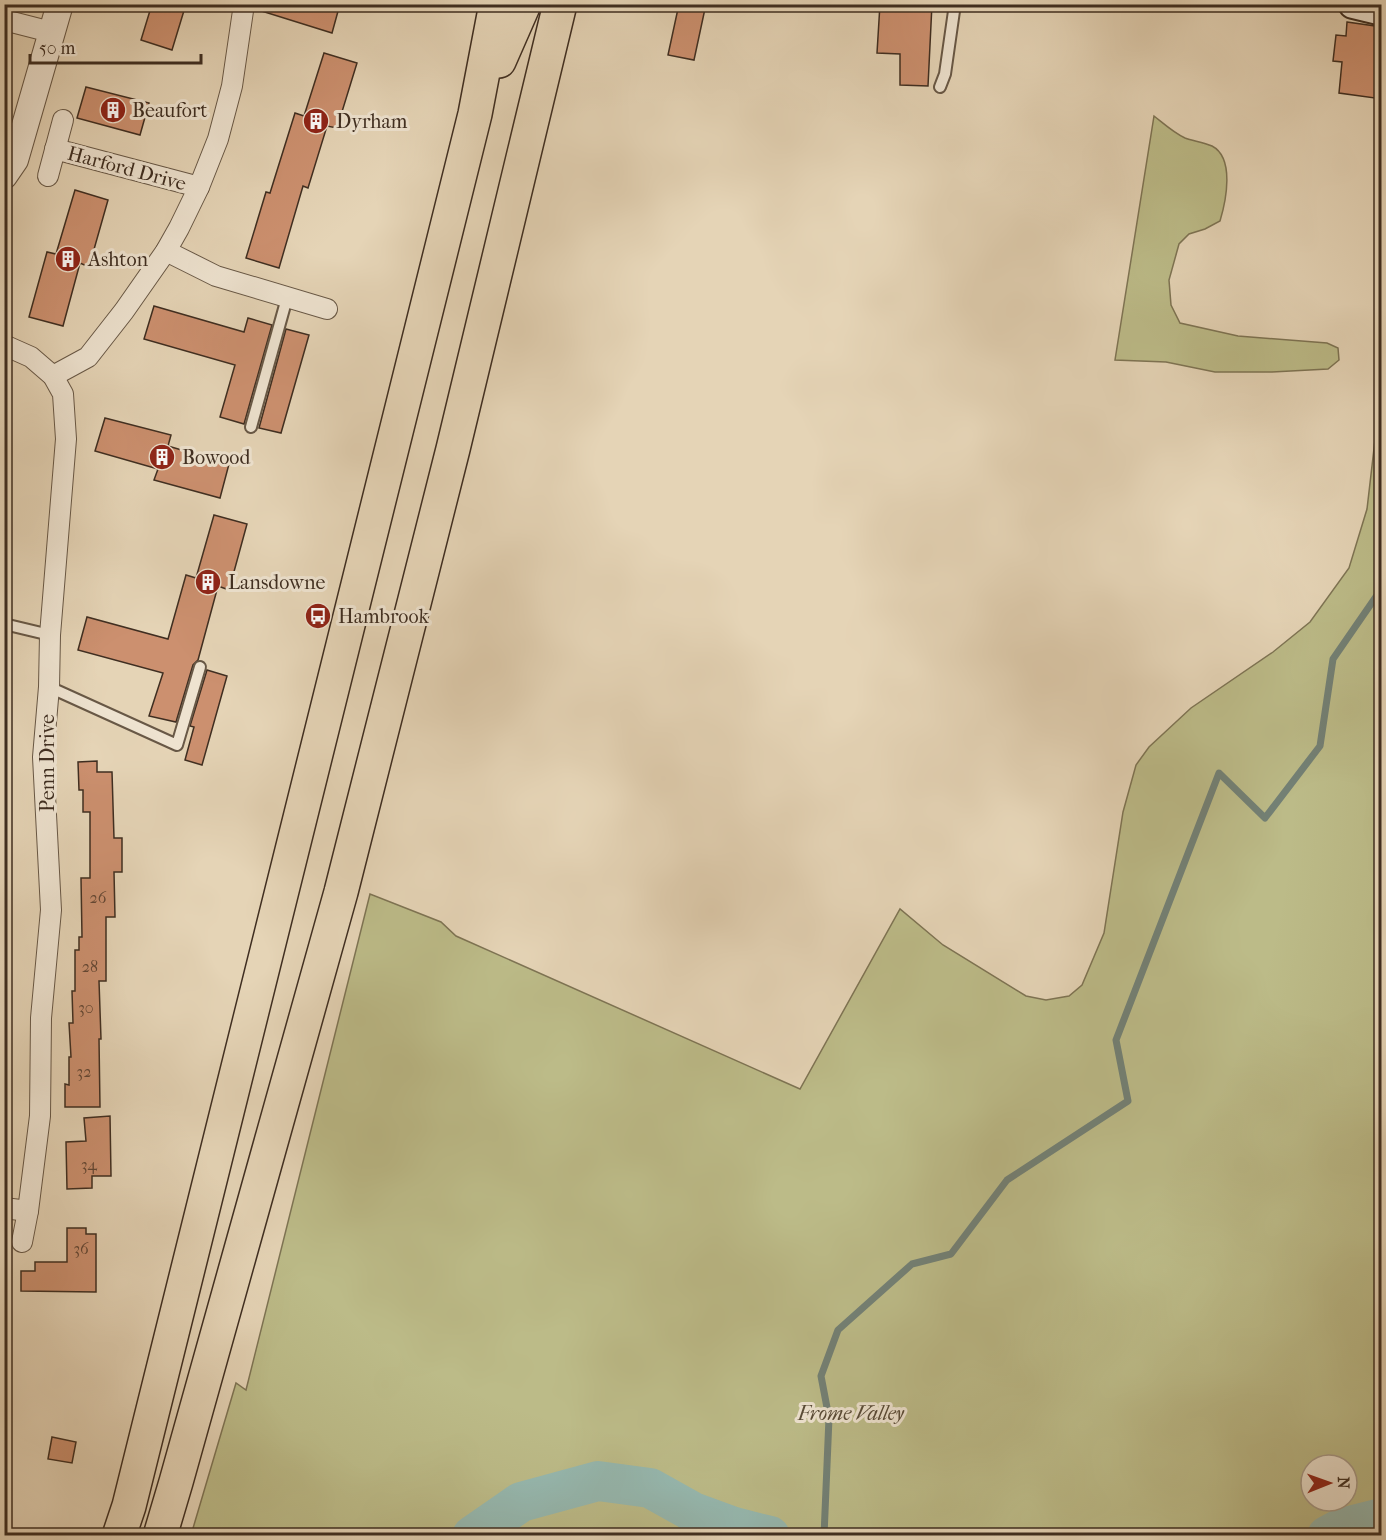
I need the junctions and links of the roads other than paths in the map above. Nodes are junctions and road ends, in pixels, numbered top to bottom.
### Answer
1 (60, 4) edge
2 (244, 4) edge
3 (496, 4) edge
4 (524, 4) edge
5 (560, 4) edge
6 (955, 4) edge
7 (1353, 4) edge
8 (1382, 11) edge
9 (4, 20) edge
10 (51, 32) junction
11 (940, 87) dead end
12 (475, 114) junction
13 (63, 120) dead end
14 (55, 149) junction
15 (4, 176) edge
16 (48, 176) dead end
17 (199, 187) junction
18 (166, 251) junction
19 (288, 298) junction
20 (327, 309) dead end
21 (4, 345) edge
22 (53, 376) junction
23 (251, 427) dead end
24 (4, 624) edge
25 (50, 635) junction
26 (200, 667) dead end
27 (49, 687) junction
28 (4, 1208) edge
29 (28, 1211) junction
30 (22, 1242) dead end
31 (124, 1521) edge
32 (159, 1536) edge

1 - 10 street
2 - 17 street, Harford Drive
3 - 12 highway
4 - 12 highway
5 - 32 highway
6 - 11 lane
7 - 8 main road
9 - 10 street
10 - 15 street
12 - 31 highway
13 - 14 street, Harford Drive
14 - 16 street, Harford Drive
14 - 17 street, Harford Drive
17 - 18 street, Harford Drive
18 - 19 street
18 - 22 street, Harford Drive
19 - 20 street
19 - 23 lane
21 - 22 street, Penn Drive
22 - 25 street, Penn Drive
24 - 25 lane
25 - 27 street, Penn Drive
26 - 27 lane
27 - 29 street, Penn Drive
28 - 29 street
29 - 30 street, Penn Drive

